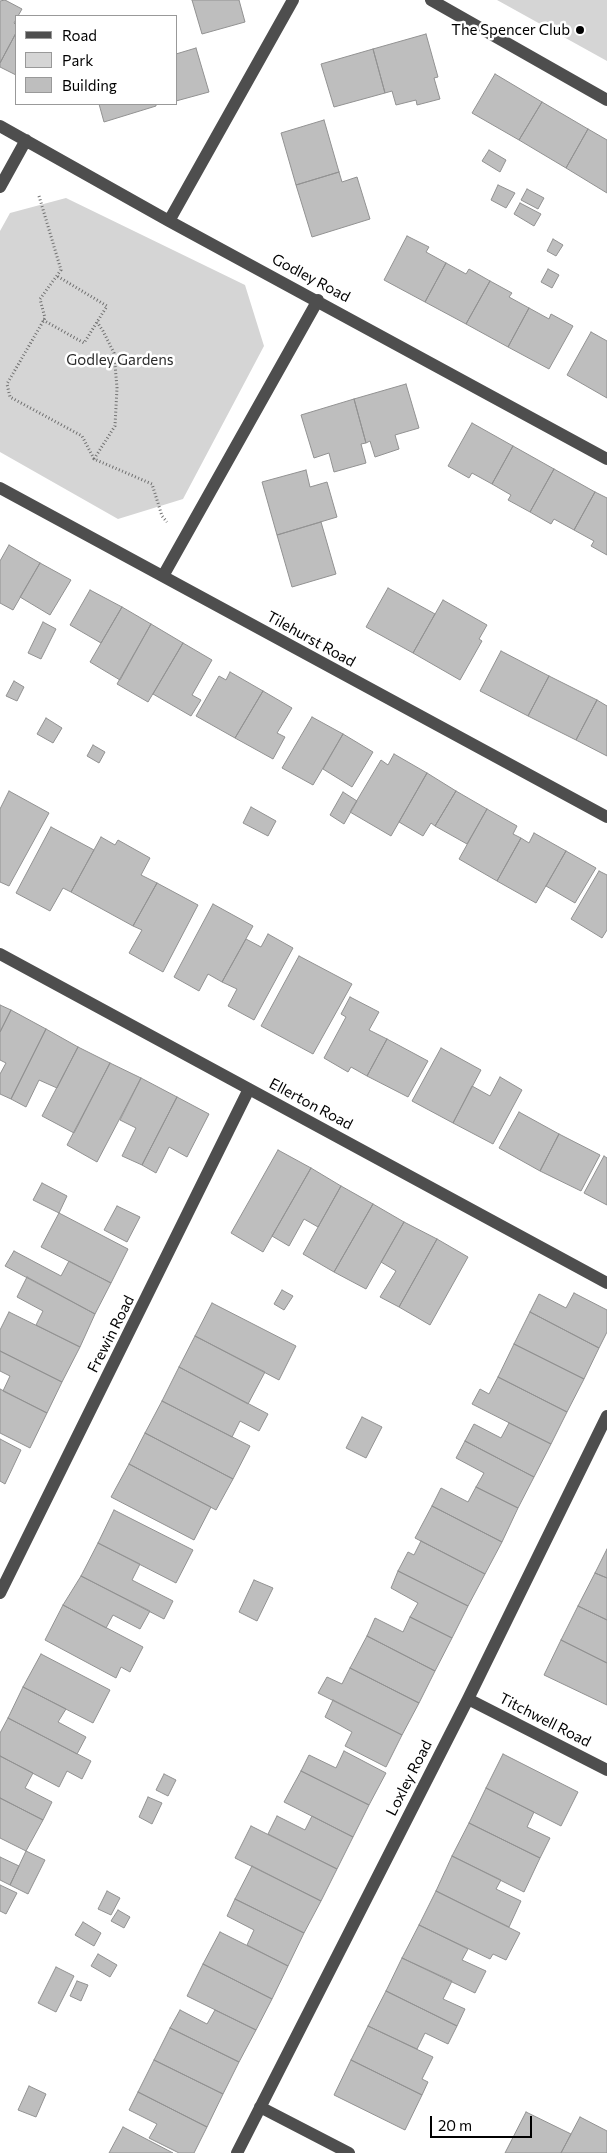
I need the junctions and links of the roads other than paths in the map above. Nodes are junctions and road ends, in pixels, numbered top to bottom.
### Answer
1 (293, 0) edge
2 (431, 0) edge
3 (607, 100) edge
4 (0, 126) edge
5 (26, 140) junction
6 (0, 187) edge
7 (169, 220) junction
8 (318, 300) junction
9 (607, 459) edge
10 (0, 488) edge
11 (163, 576) junction
12 (607, 817) edge
13 (0, 954) edge
14 (250, 1089) junction
15 (607, 1283) edge
16 (607, 1416) edge
17 (0, 1593) edge
18 (468, 1699) junction
19 (607, 1770) edge
20 (260, 2107) junction
21 (237, 2153) edge
22 (349, 2153) edge

1 - 7 street
2 - 3 street
4 - 5 street, Godley Road
5 - 6 street
5 - 7 street, Godley Road
7 - 8 street, Godley Road
8 - 9 street, Godley Road
8 - 11 street
10 - 11 street, Tilehurst Road
11 - 12 street, Tilehurst Road
13 - 14 street, Ellerton Road
14 - 15 street, Ellerton Road
14 - 17 street, Frewin Road
16 - 18 street, Loxley Road
18 - 19 street, Titchwell Road
18 - 20 street, Loxley Road
20 - 21 street, Loxley Road
20 - 22 street

